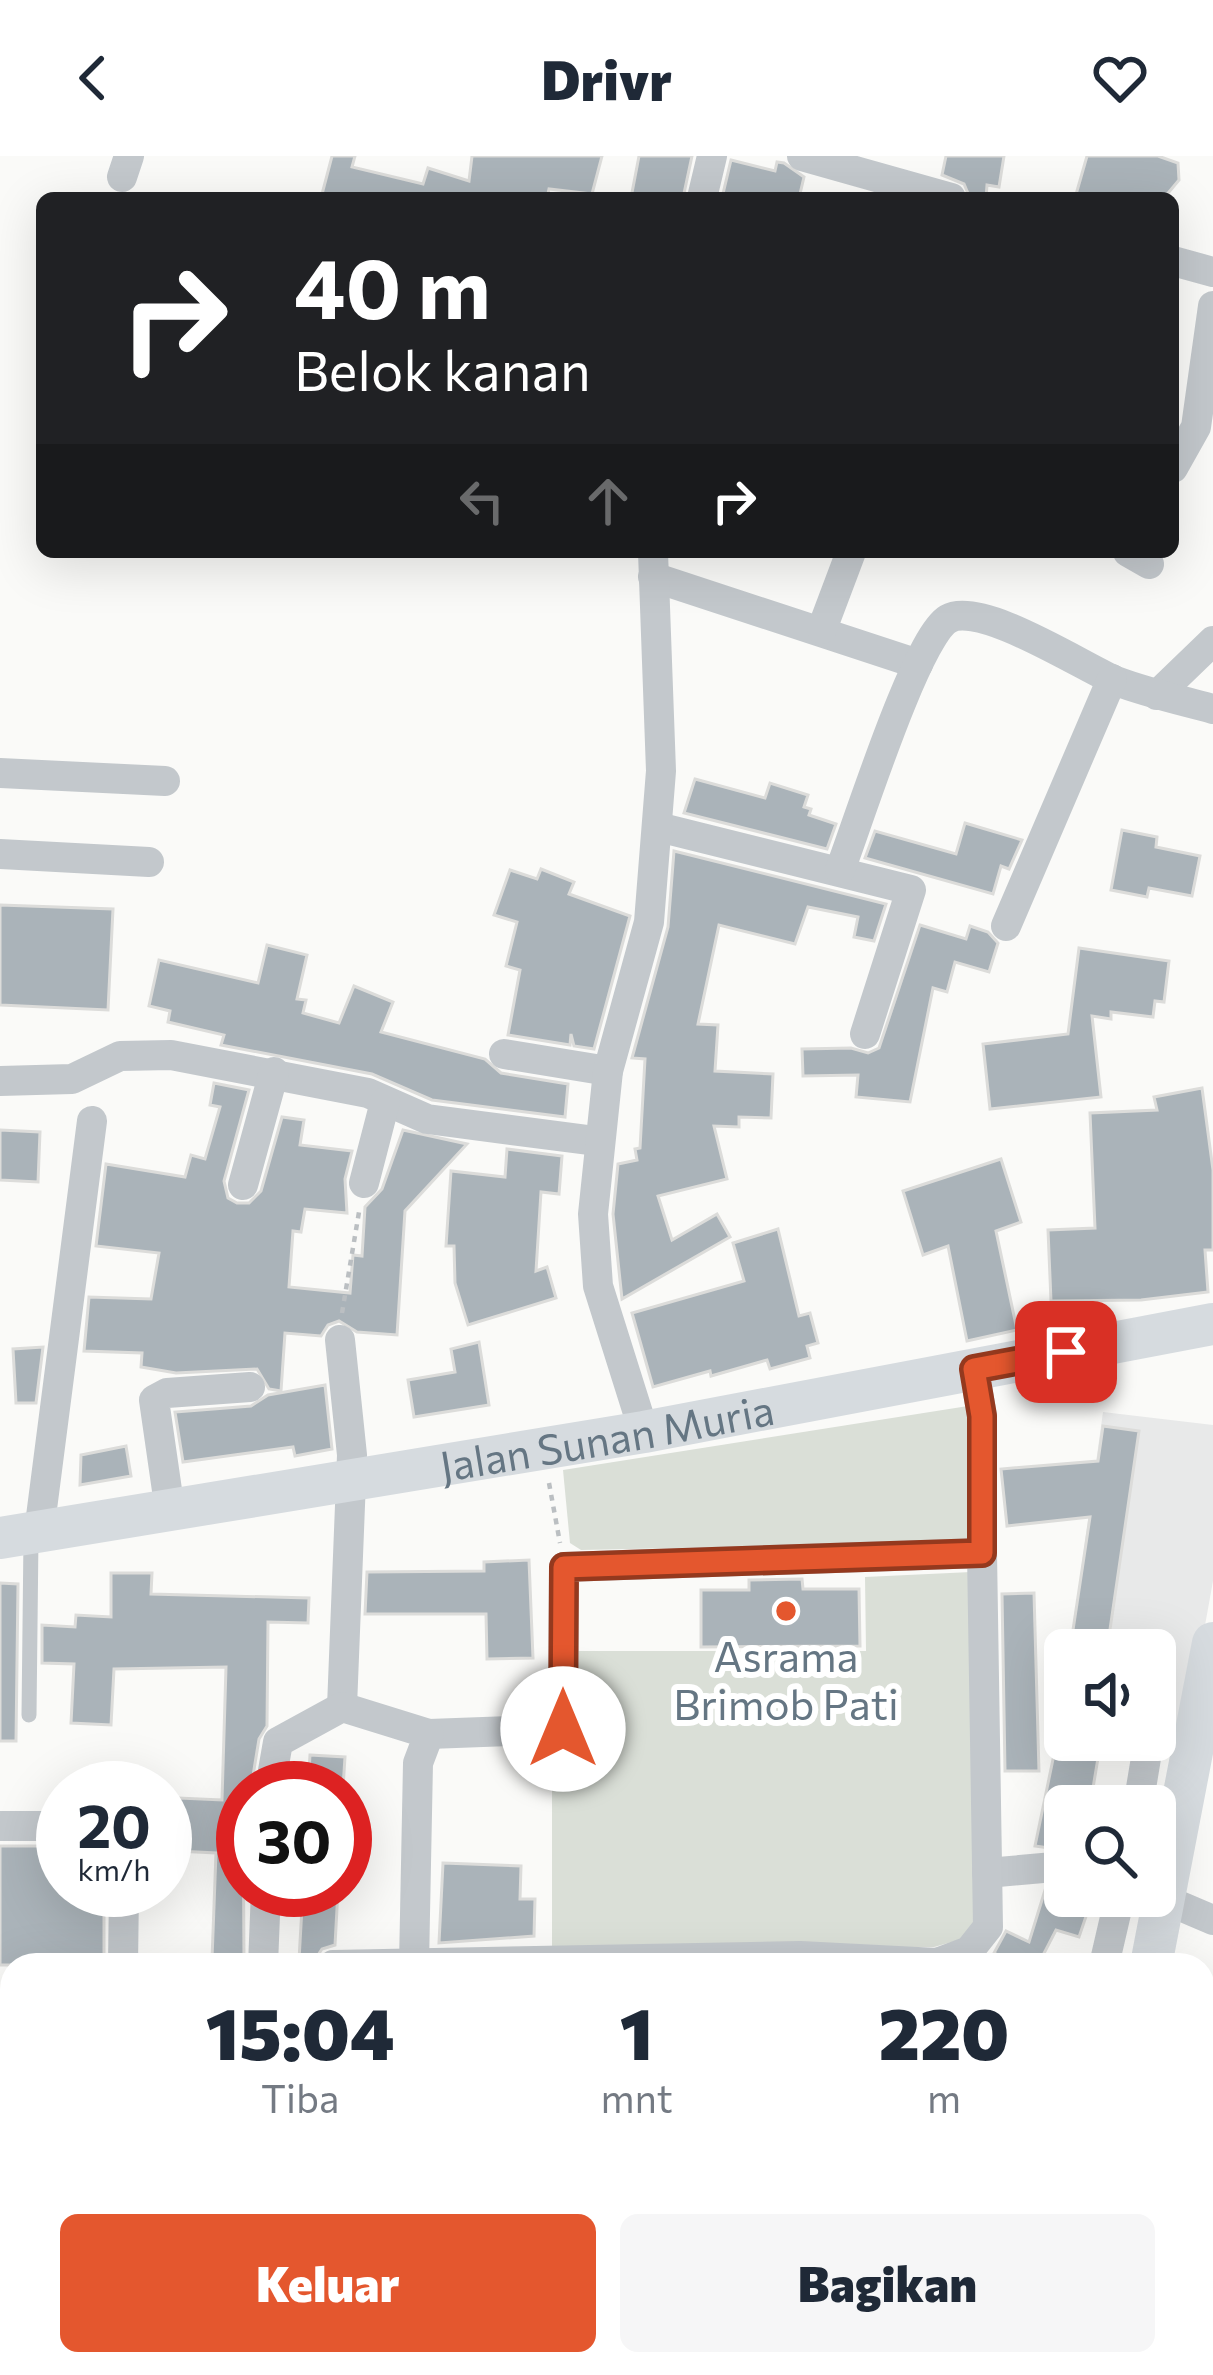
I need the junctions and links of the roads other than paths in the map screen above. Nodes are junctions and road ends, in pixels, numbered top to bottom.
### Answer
1 (712, 156) edge
2 (802, 156) edge
3 (703, 192) edge
4 (930, 192) edge
5 (1179, 262) edge
6 (1213, 272) edge
7 (1213, 306) edge
8 (1187, 377) edge
9 (1204, 430) edge
10 (1179, 461) edge
11 (849, 558) edge
12 (653, 565) edge
13 (822, 629) junction
14 (1213, 641) edge
15 (918, 664) junction
16 (1112, 679) junction
17 (1156, 695) junction
18 (1213, 710) edge
19 (0, 773) edge
20 (165, 781) dead end
21 (658, 827) junction
22 (0, 854) edge
23 (149, 862) dead end
24 (840, 870) junction
25 (1006, 926) dead end
26 (865, 1034) dead end
27 (504, 1054) dead end
28 (608, 1071) junction
29 (274, 1072) junction
30 (0, 1081) edge
31 (385, 1102) junction
32 (92, 1121) dead end
33 (596, 1142) junction
34 (364, 1183) road end
35 (243, 1184) dead end
36 (1211, 1330) edge
37 (340, 1340) road end
38 (974, 1369) junction
39 (250, 1387) dead end
40 (644, 1432) junction
41 (350, 1481) junction
42 (170, 1511) junction
43 (23, 1535) edge
44 (982, 1553) junction
45 (1213, 1643) edge
46 (1209, 1687) edge
47 (342, 1707) junction
48 (29, 1715) dead end
49 (429, 1734) junction
50 (275, 1761) edge
51 (1176, 1814) edge
52 (0, 1826) edge
53 (36, 1826) edge
54 (1044, 1868) edge
55 (987, 1873) junction
56 (1176, 1904) edge
57 (124, 1917) edge
58 (265, 1917) edge
59 (1115, 1917) edge
60 (1162, 1917) edge
61 (1213, 1920) edge
62 (123, 1953) edge
63 (263, 1953) edge
64 (414, 1953) edge
65 (963, 1953) edge
66 (1107, 1953) edge
67 (1154, 1953) edge

1 - 3 street
2 - 4 street
5 - 6 street
7 - 8 street
8 - 9 street
9 - 10 street
11 - 13 street
12 - 13 street
12 - 21 street
13 - 15 street
14 - 17 street
15 - 16 street
15 - 24 street
16 - 17 street
16 - 25 street
17 - 18 street
19 - 20 street
21 - 24 street
21 - 28 street
22 - 23 street
24 - 26 street
27 - 28 street
28 - 33 street
29 - 30 street
29 - 31 street
29 - 35 street
31 - 33 street
31 - 34 street
32 - 43 street
33 - 40 street
36 - 38 main road, Jalan Sunan Muria
37 - 41 street
38 - 40 main road, Jalan Sunan Muria
38 - 44 street
39 - 42 street
40 - 41 main road, Jalan Sunan Muria
41 - 42 main road, Jalan Sunan Muria
41 - 47 street
42 - 43 main road, Jalan Sunan Muria
43 - 48 lane
44 - 49 street
44 - 55 street
45 - 46 main road
46 - 51 main road
47 - 49 street
47 - 50 street
49 - 64 street
52 - 53 street
54 - 55 street
55 - 65 street
56 - 61 street
57 - 62 street
58 - 63 street
59 - 66 street
60 - 67 main road

